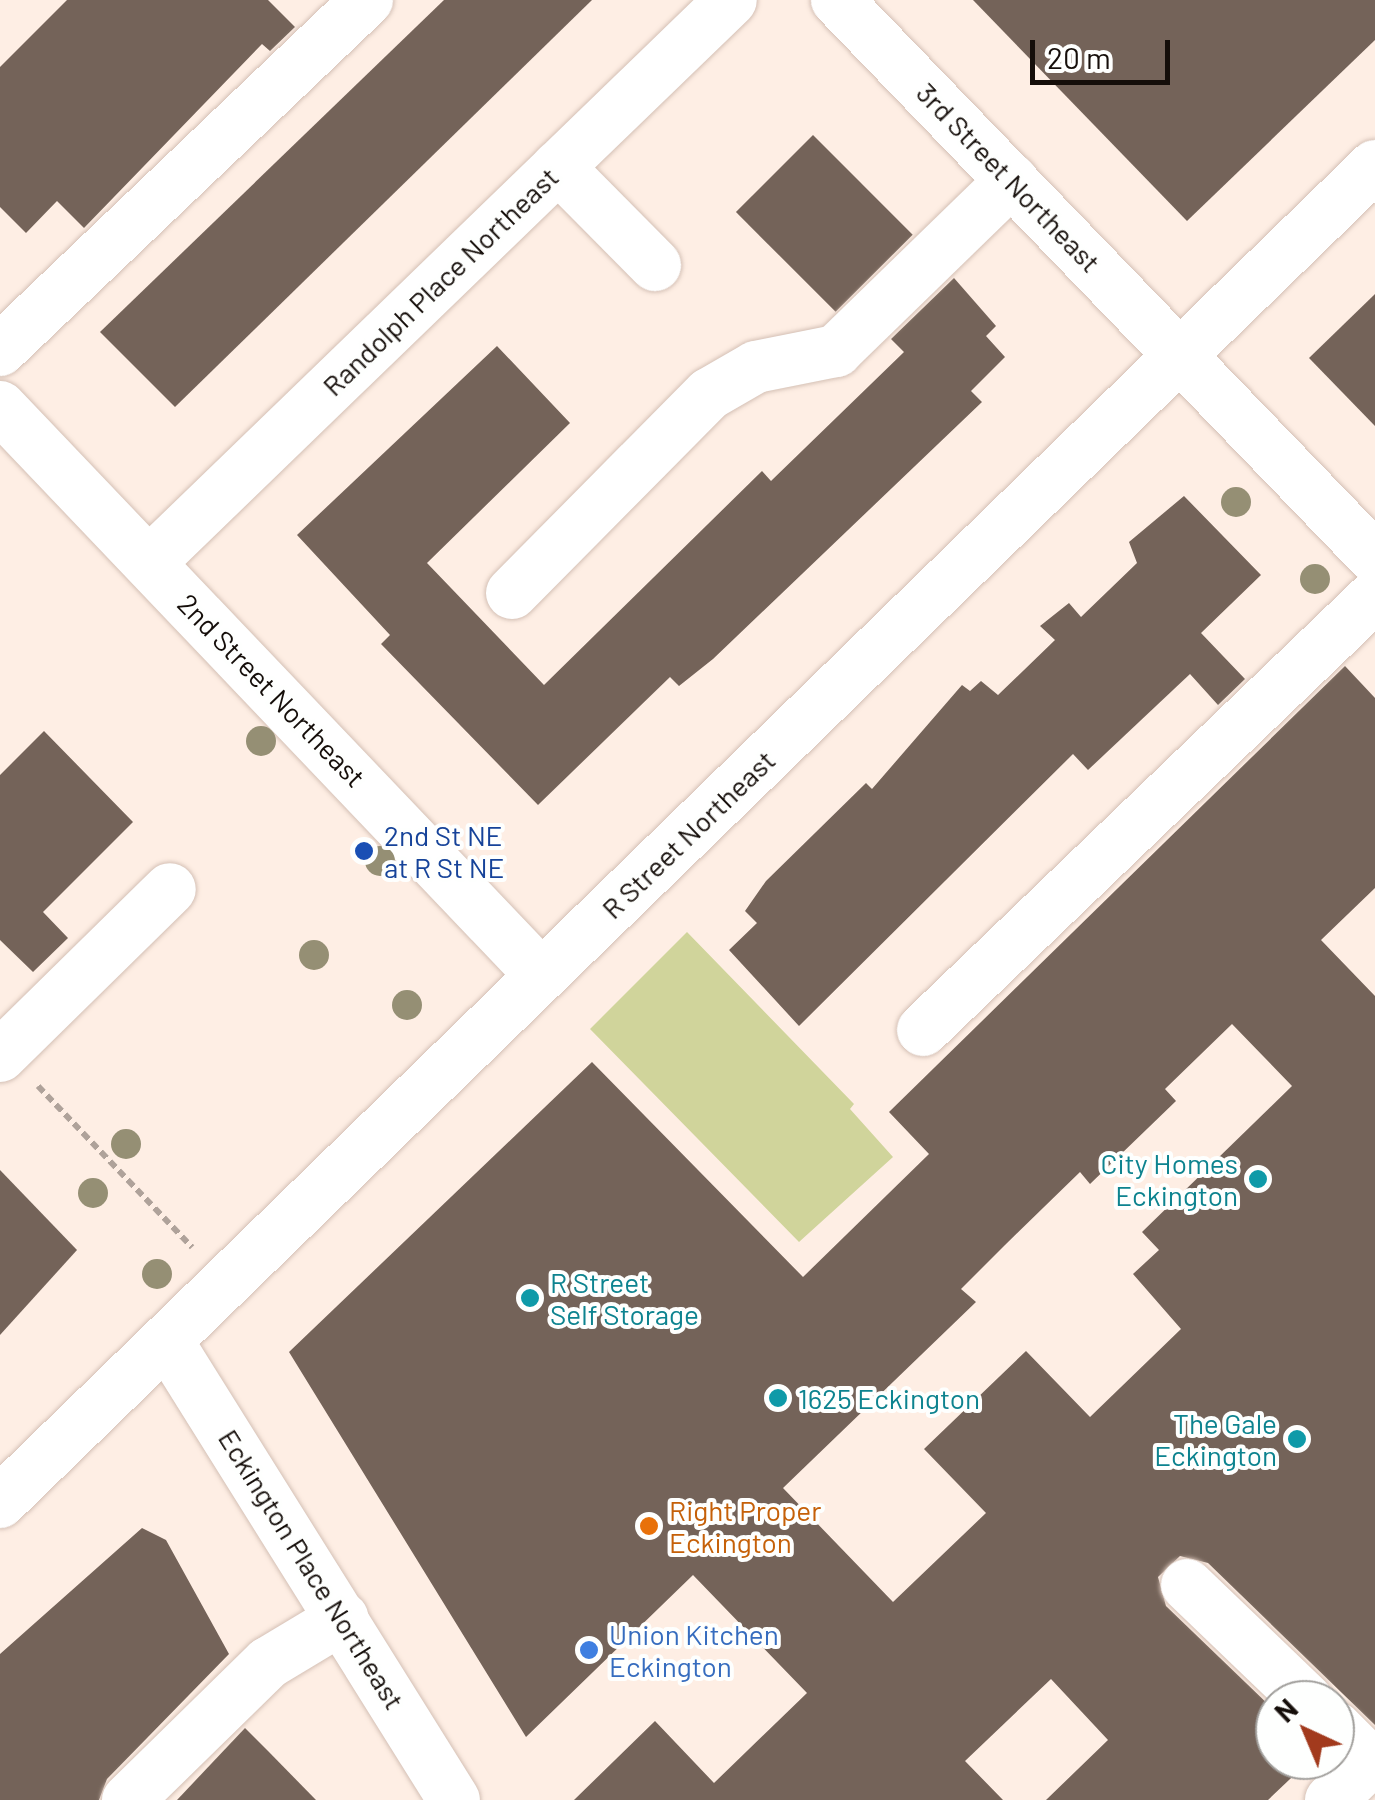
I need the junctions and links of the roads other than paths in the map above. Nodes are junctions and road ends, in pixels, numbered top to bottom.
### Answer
1 (366, 0) edge
2 (731, 0) edge
3 (837, 0) edge
4 (1375, 166) edge
5 (558, 168) junction
6 (1012, 180) junction
7 (655, 265) dead end
8 (0, 350) edge
9 (1182, 354) junction
10 (0, 408) edge
11 (1375, 558) edge
12 (150, 562) junction
13 (512, 593) dead end
14 (1375, 596) edge
15 (170, 889) dead end
16 (541, 975) junction
17 (922, 1030) dead end
18 (2, 1051) edge
19 (166, 1341) junction
20 (0, 1502) edge
21 (1187, 1585) dead end
22 (343, 1618) junction
23 (1286, 1680) edge
24 (1360, 1749) edge
25 (128, 1800) edge
26 (454, 1800) edge
27 (1331, 1800) edge

1 - 8 street
2 - 5 street, Randolph Place Northeast
3 - 6 street, 3rd Street Northeast
4 - 9 street, R Street Northeast
5 - 7 street
5 - 12 street, Randolph Place Northeast
6 - 9 street, 3rd Street Northeast
6 - 13 street
9 - 11 street, 3rd Street Northeast
9 - 16 street, R Street Northeast
10 - 12 street, 2nd Street Northeast
12 - 16 street, 2nd Street Northeast
14 - 17 street
15 - 18 street
16 - 19 street, R Street Northeast
19 - 20 street, R Street Northeast
19 - 22 street, Eckington Place Northeast
21 - 23 street
22 - 25 street
22 - 26 street, Eckington Place Northeast
24 - 27 street

